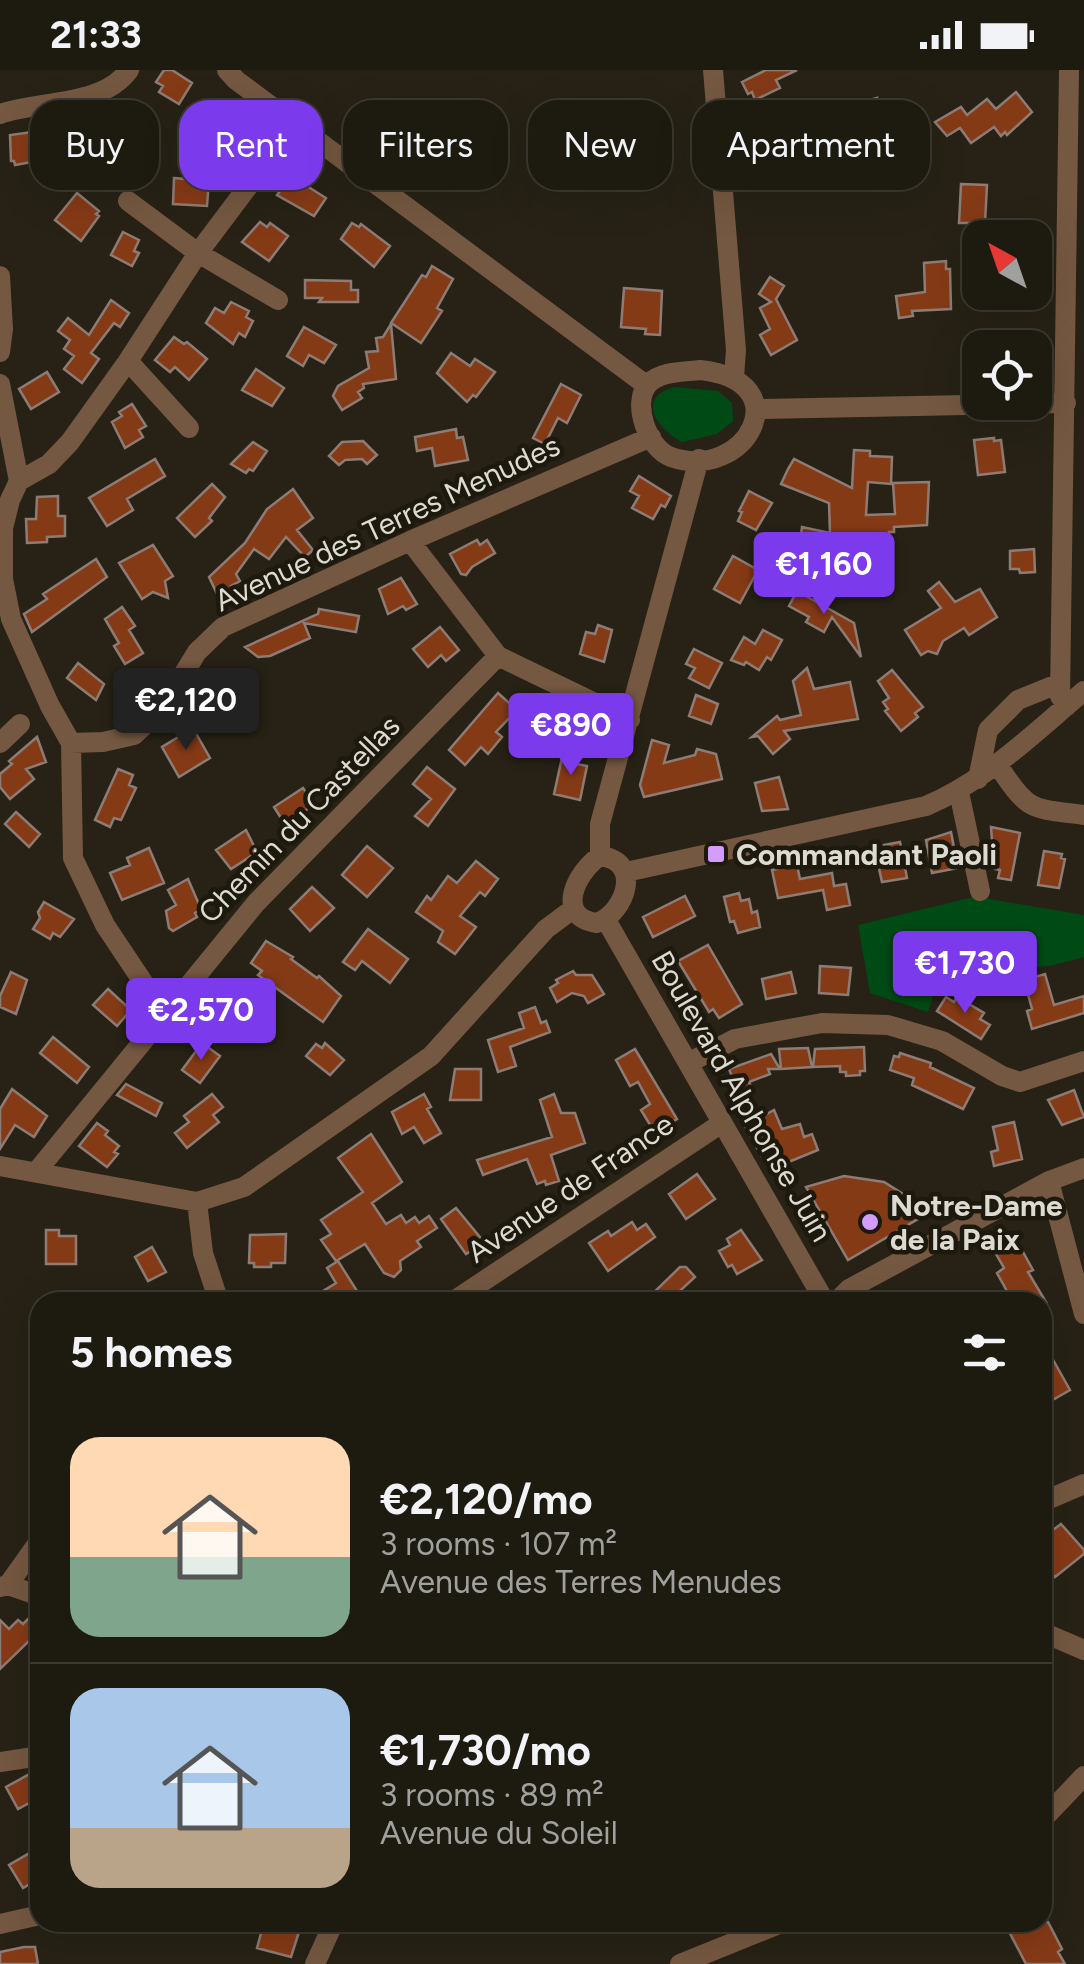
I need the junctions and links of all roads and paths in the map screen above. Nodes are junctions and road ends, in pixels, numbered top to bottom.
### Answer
1 (130, 70) edge
2 (227, 70) edge
3 (714, 70) edge
4 (1069, 70) edge
5 (263, 100) edge
6 (0, 114) edge
7 (323, 145) edge
8 (245, 190) edge
9 (128, 202) dead end
10 (198, 253) junction
11 (0, 276) edge
12 (278, 300) dead end
13 (0, 352) edge
14 (128, 361) junction
15 (734, 377) junction
16 (0, 384) edge
17 (646, 386) junction
18 (1066, 403) junction
19 (756, 409) junction
20 (189, 428) dead end
21 (651, 436) junction
22 (700, 459) junction
23 (19, 482) junction
24 (410, 541) junction
25 (1062, 637) junction
26 (498, 656) junction
27 (1060, 682) junction
28 (1084, 691) edge
29 (1066, 706) junction
30 (630, 720) junction
31 (20, 724) dead end
32 (0, 742) edge
33 (71, 743) junction
34 (997, 764) junction
35 (978, 779) junction
36 (960, 792) junction
37 (1084, 815) edge
38 (600, 856) junction
39 (626, 872) junction
40 (980, 891) dead end
41 (574, 909) junction
42 (606, 920) junction
43 (163, 1012) junction
44 (1084, 1061) edge
45 (688, 1063) junction
46 (722, 1122) junction
47 (0, 1166) edge
48 (1084, 1168) edge
49 (36, 1170) junction
50 (1049, 1181) junction
51 (197, 1202) junction
52 (216, 1292) edge
53 (467, 1292) edge
54 (819, 1292) edge
55 (847, 1292) edge
56 (1084, 1314) edge
57 (1084, 1484) edge
58 (1052, 1498) edge
59 (30, 1553) edge
60 (4, 1586) edge
61 (30, 1593) edge
62 (1052, 1636) edge
63 (1084, 1650) edge
64 (30, 1758) edge
65 (0, 1762) edge
66 (1084, 1776) edge
67 (1052, 1810) edge
68 (30, 1916) edge
69 (0, 1924) edge
70 (330, 1932) edge
71 (759, 1932) edge
72 (316, 1964) edge
73 (680, 1964) edge

1 - 6 street
2 - 5 street
3 - 15 street
4 - 18 street
7 - 17 street
8 - 10 street
9 - 10 street
10 - 12 street
10 - 14 street
11 - 13 street
14 - 20 street
14 - 23 street
15 - 17 street
15 - 19 street
16 - 23 street
17 - 21 street
18 - 19 street
18 - 25 street
19 - 22 street
21 - 22 street
21 - 24 street, Avenue des Terres Menudes
22 - 30 street
23 - 33 street
24 - 26 street
24 - 33 street, Avenue des Terres Menudes
25 - 27 street
25 - 28 street
26 - 30 street
26 - 43 street, Chemin du Castellas
27 - 29 street
27 - 35 street
28 - 29 street
29 - 34 street
30 - 38 street
31 - 32 street
33 - 43 street
34 - 35 street
34 - 37 street
35 - 36 street
36 - 39 street
36 - 40 street
38 - 39 street
38 - 41 street
39 - 42 street
41 - 42 street
41 - 51 street
42 - 45 street, Boulevard Alphonse Juin
43 - 49 street, Chemin du Castellas
44 - 45 street
45 - 46 street, Boulevard Alphonse Juin
46 - 53 street, Avenue de France
46 - 54 street, Boulevard Alphonse Juin
47 - 49 street
48 - 50 street
49 - 51 street
50 - 55 street
50 - 56 street
51 - 52 street
57 - 58 street
59 - 60 street
60 - 61 street
62 - 63 street
64 - 65 street
66 - 67 street
68 - 69 street
70 - 72 street
71 - 73 street

